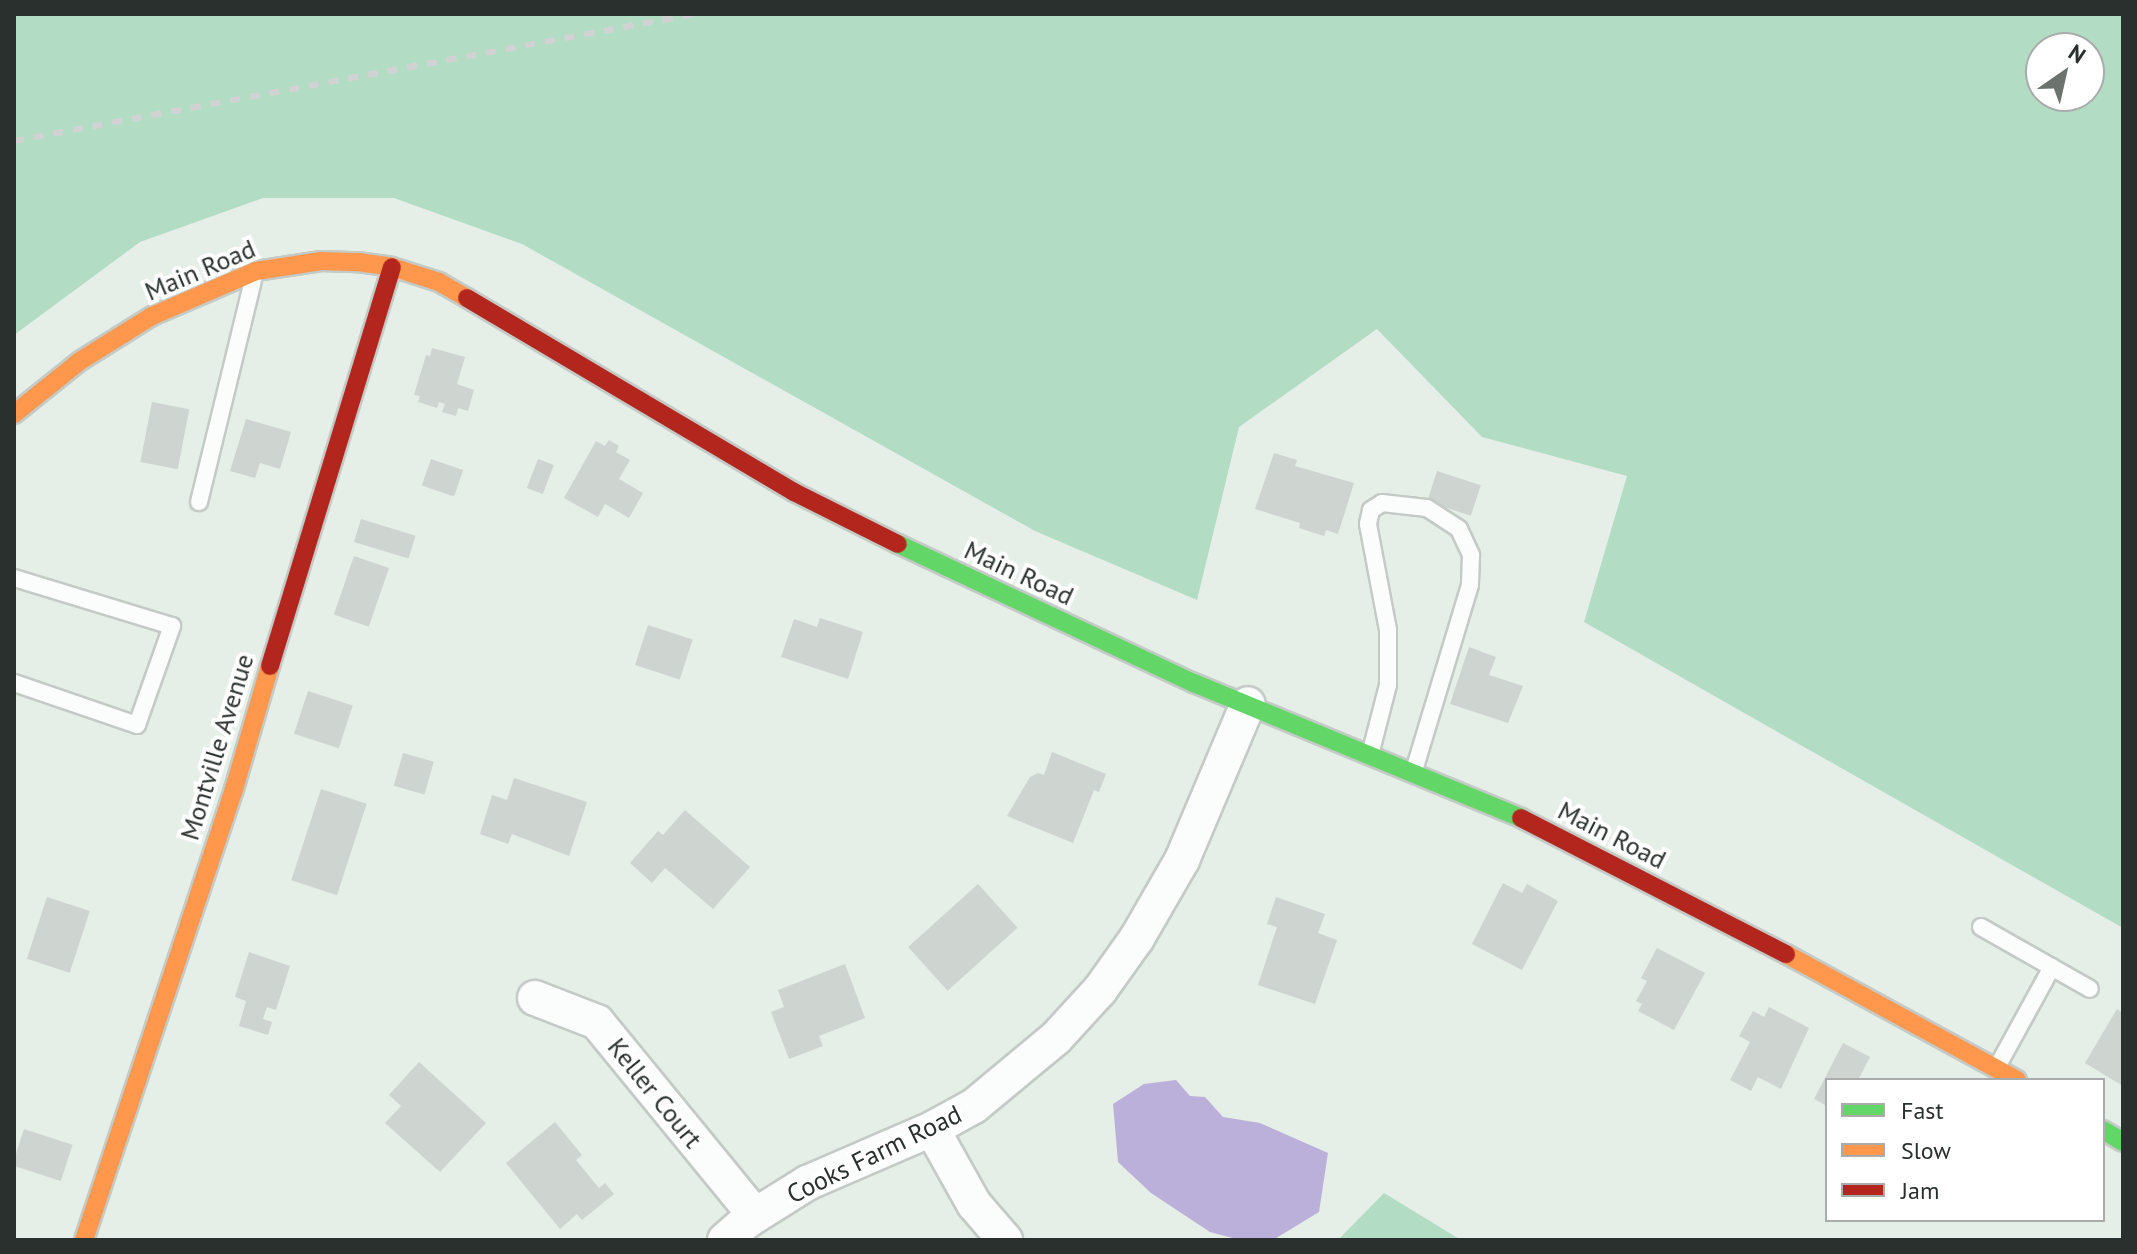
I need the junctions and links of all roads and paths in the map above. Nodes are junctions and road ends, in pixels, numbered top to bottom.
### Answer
1 (392, 267) junction
2 (256, 271) junction
3 (14, 414) edge
4 (199, 502) dead end
5 (14, 578) edge
6 (14, 683) edge
7 (1248, 704) junction
8 (1370, 752) junction
9 (1414, 771) junction
10 (1981, 927) dead end
11 (2052, 967) junction
12 (2090, 989) dead end
13 (535, 998) dead end
14 (1996, 1069) junction
15 (2013, 1078) edge
16 (932, 1129) junction
17 (2105, 1131) edge
18 (2123, 1142) edge
19 (755, 1215) junction
20 (84, 1240) edge
21 (725, 1240) edge
22 (1005, 1240) edge

1 - 2 main road, Main Road
1 - 7 main road, Main Road
1 - 20 main road, Montville Avenue
2 - 3 main road, Main Road
2 - 4 lane
5 - 6 lane
7 - 8 main road, Main Road
7 - 16 street, Cooks Farm Road
8 - 9 main road, Main Road
8 - 9 lane
9 - 14 main road, Main Road
10 - 11 lane
11 - 12 lane
11 - 14 lane
13 - 19 street, Keller Court
14 - 15 main road, Main Road
16 - 19 street, Cooks Farm Road
16 - 22 street
17 - 18 main road
19 - 21 street, Cooks Farm Road

